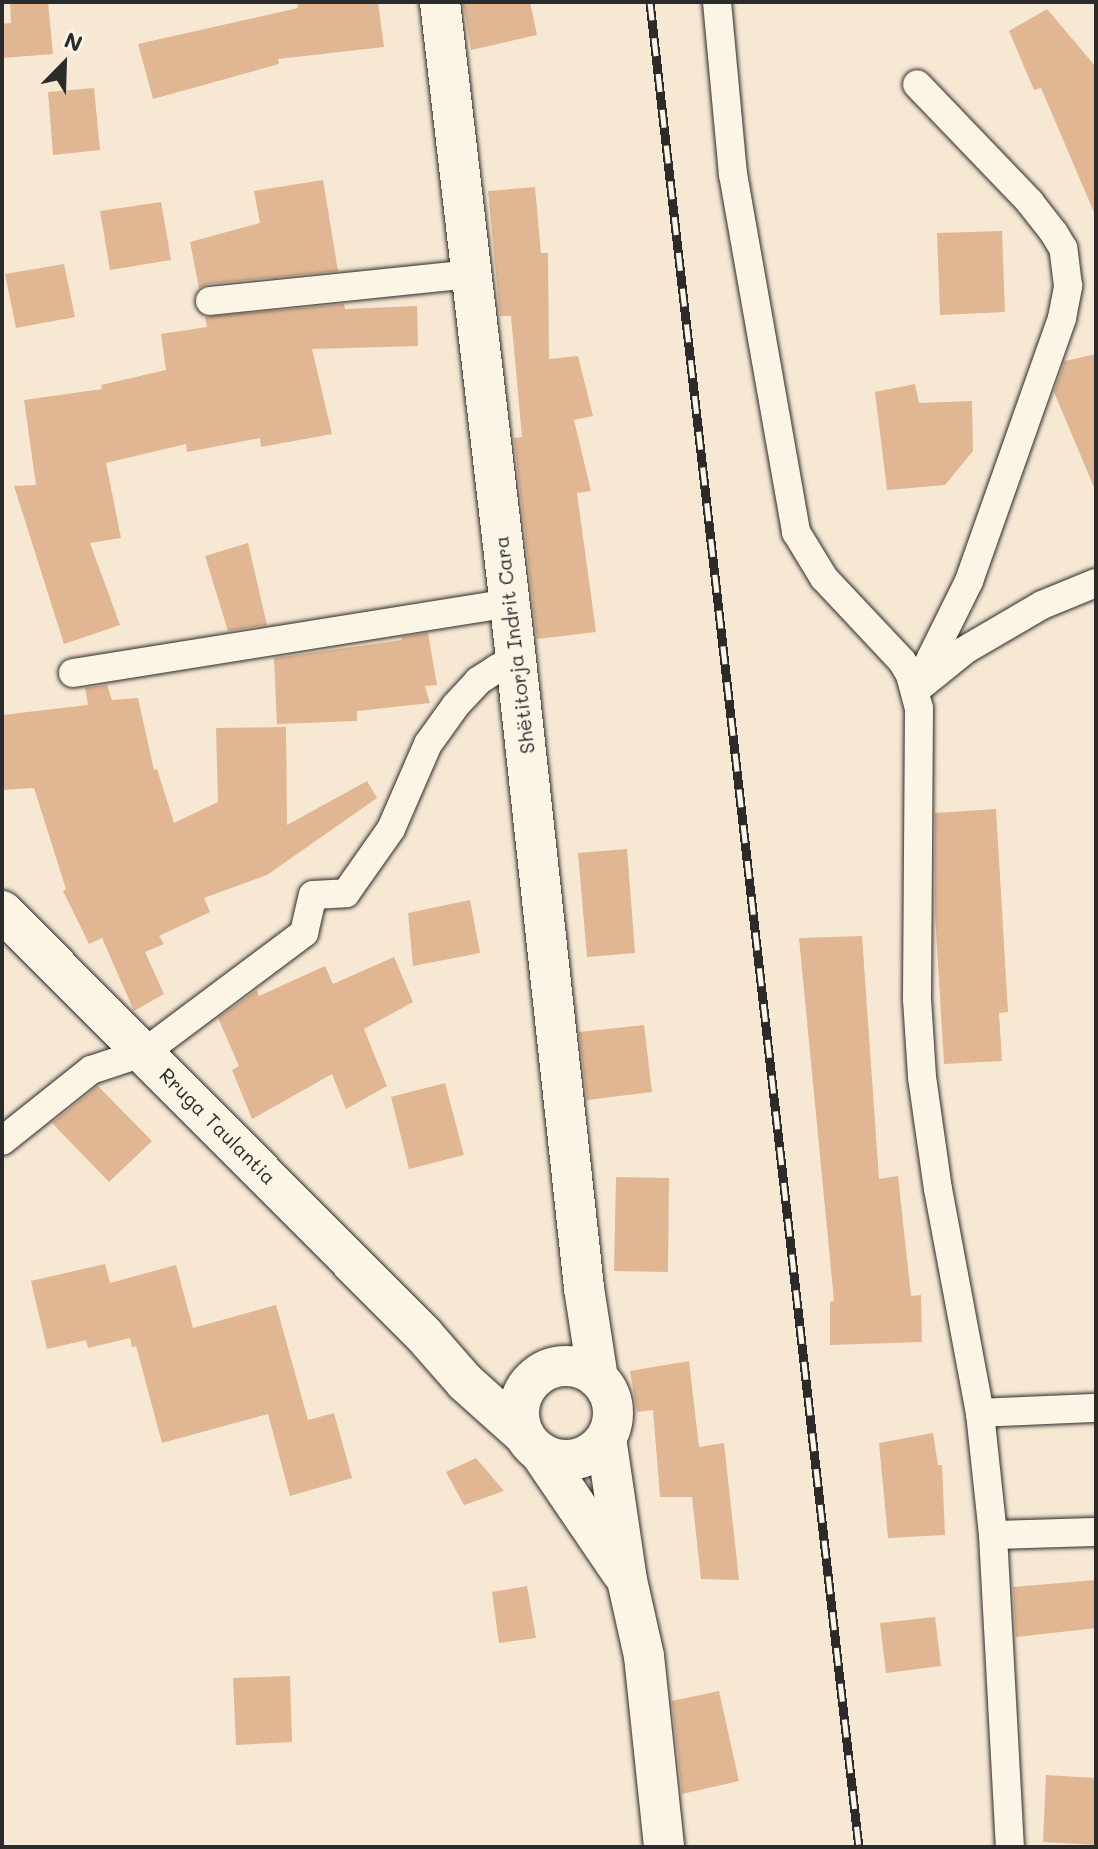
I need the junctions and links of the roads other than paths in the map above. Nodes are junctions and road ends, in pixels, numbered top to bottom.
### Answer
1 (440, 2) edge
2 (717, 2) edge
3 (917, 84) dead end
4 (471, 274) junction
5 (210, 301) dead end
6 (1096, 583) edge
7 (509, 603) junction
8 (517, 663) junction
9 (73, 673) dead end
10 (915, 690) junction
11 (2, 911) edge
12 (145, 1052) junction
13 (2, 1141) edge
14 (584, 1288) junction
15 (432, 1343) junction
16 (538, 1376) junction
17 (598, 1378) junction
18 (1096, 1408) edge
19 (980, 1413) junction
20 (606, 1438) junction
21 (532, 1444) junction
22 (1096, 1532) edge
23 (993, 1535) junction
24 (627, 1580) junction
25 (664, 1847) edge
26 (1010, 1847) edge

1 - 4 main road, Shëtitorja Indrit Cara
2 - 10 street
3 - 10 street
4 - 5 street
4 - 7 main road, Shëtitorja Indrit Cara
6 - 10 street
7 - 8 main road, Shëtitorja Indrit Cara
7 - 9 street
8 - 12 street
8 - 14 main road, Shëtitorja Indrit Cara
10 - 19 street
11 - 12 main road, Rruga Taulantia
12 - 13 street
12 - 15 main road, Rruga Taulantia
14 - 16 main road
14 - 17 main road, Shëtitorja Indrit Cara
15 - 16 main road, Rruga Taulantia
15 - 21 main road, Rruga Taulantia
16 - 17 main road
16 - 21 main road
17 - 20 main road
18 - 19 street
19 - 23 street
20 - 21 main road
20 - 24 main road
21 - 24 main road, Rruga Taulantia
22 - 23 street
23 - 26 street
24 - 25 main road

